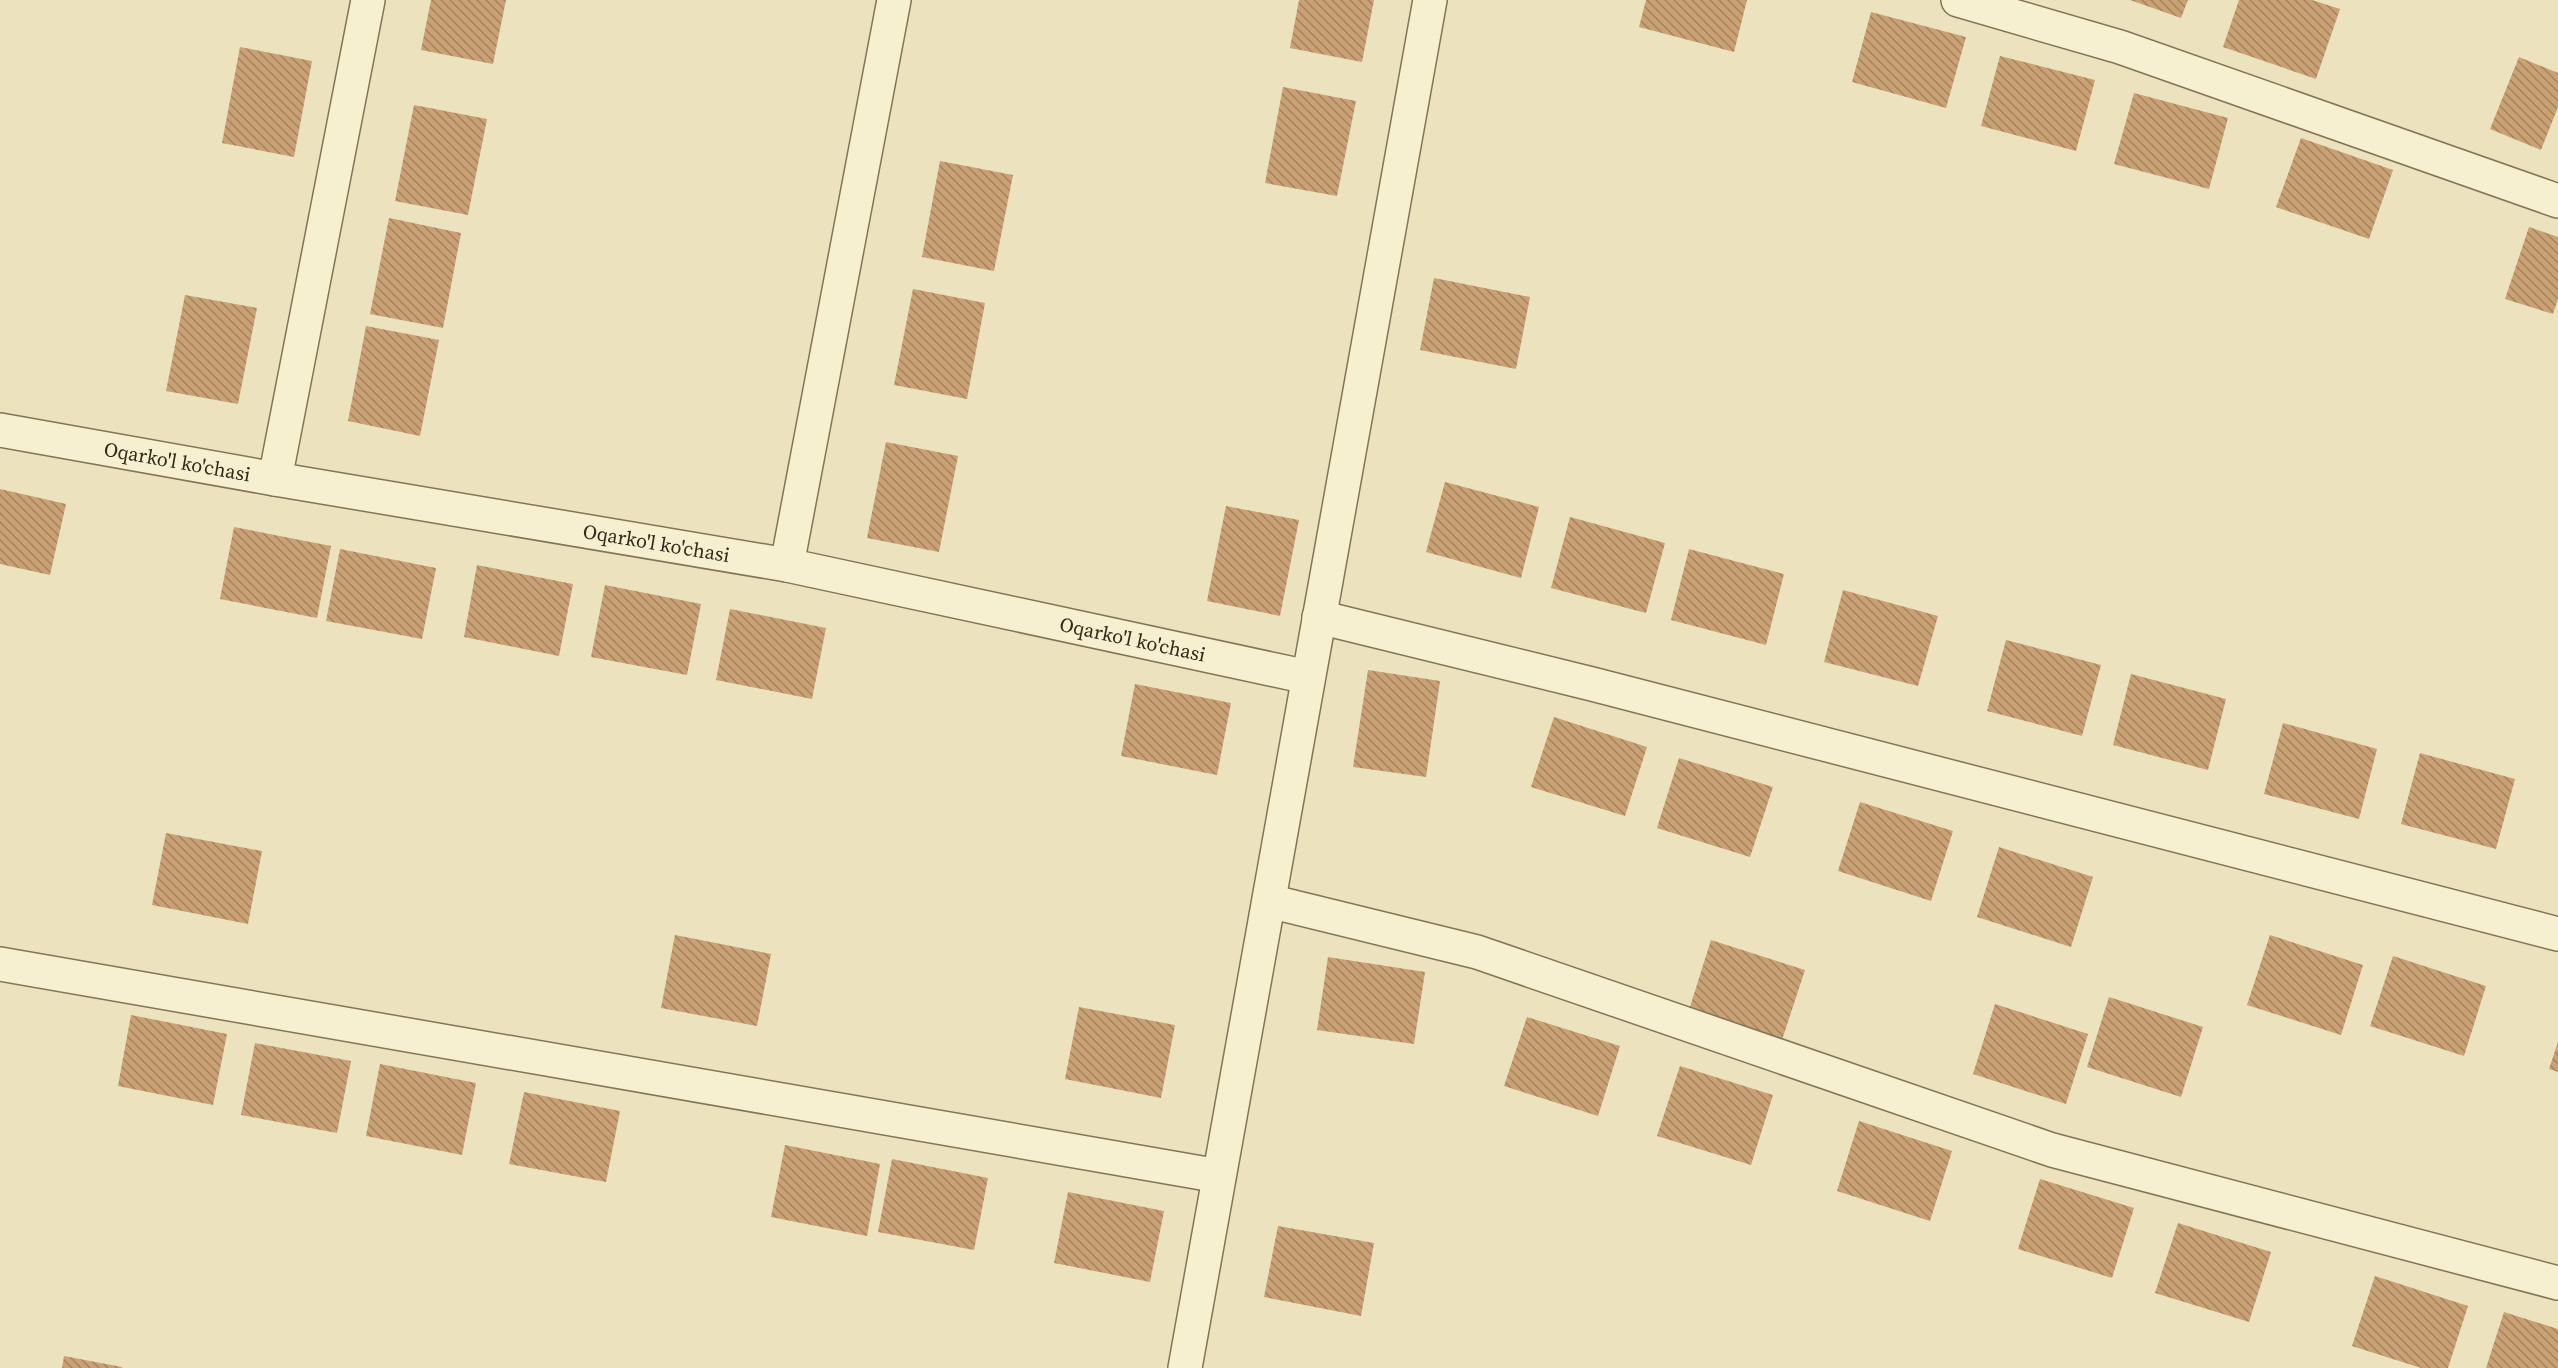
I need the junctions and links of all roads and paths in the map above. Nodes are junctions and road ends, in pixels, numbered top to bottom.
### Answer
1 (368, 0) edge
2 (894, 0) edge
3 (1430, 0) edge
4 (1958, 0) edge
5 (2558, 201) edge
6 (0, 430) edge
7 (274, 479) junction
8 (788, 565) junction
9 (1319, 617) junction
10 (1308, 677) junction
11 (1269, 901) junction
12 (2558, 934) edge
13 (0, 964) edge
14 (1219, 1176) junction
15 (2558, 1283) edge
16 (1185, 1368) edge

1 - 7 street
2 - 8 street
3 - 9 street
4 - 5 street
6 - 7 street, Oqarko'l ko'chasi
7 - 8 street, Oqarko'l ko'chasi
8 - 10 street, Oqarko'l ko'chasi
9 - 10 street
9 - 12 street
10 - 11 street
11 - 14 street
11 - 15 street
13 - 14 street
14 - 16 street

